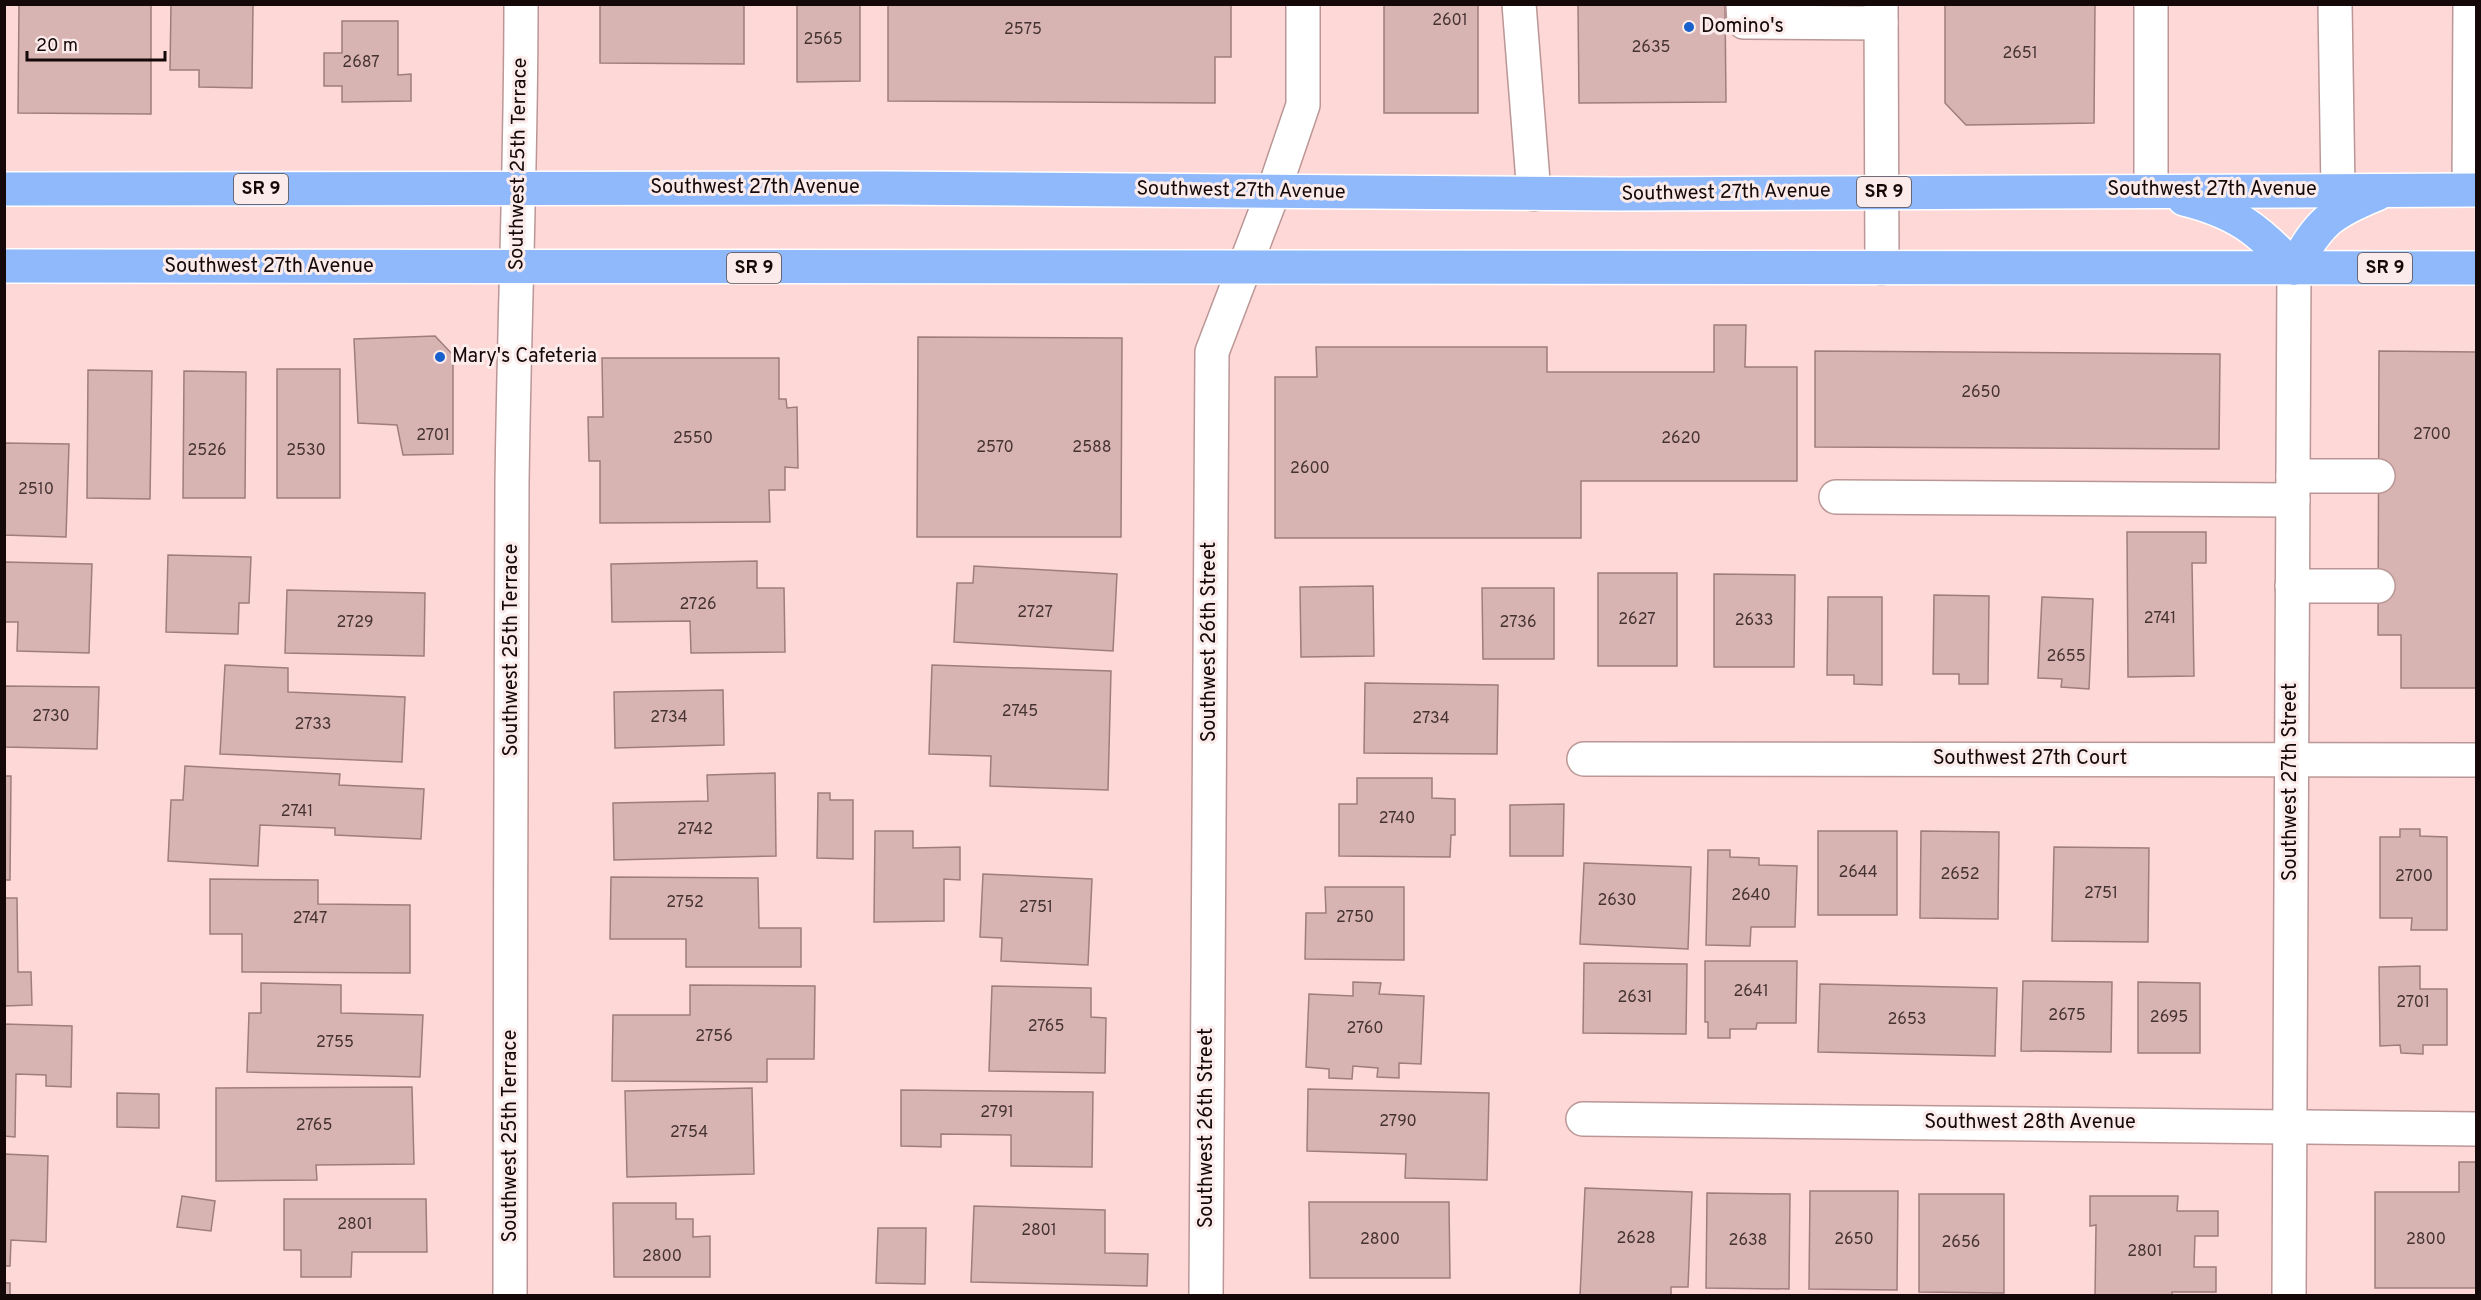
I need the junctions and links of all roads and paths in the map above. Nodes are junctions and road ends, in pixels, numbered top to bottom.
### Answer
1 (521, 4) edge
2 (1303, 4) edge
3 (1519, 4) edge
4 (1743, 4) edge
5 (2151, 4) edge
6 (2335, 4) edge
7 (2470, 4) edge
8 (1881, 14) edge
9 (518, 188) junction
10 (4, 189) edge
11 (2390, 189) junction
12 (1274, 190) junction
13 (2151, 190) junction
14 (2338, 190) junction
15 (2473, 190) edge
16 (1881, 192) junction
17 (1534, 194) junction
18 (4, 266) edge
19 (517, 267) junction
20 (1245, 267) junction
21 (1882, 268) junction
22 (2294, 268) junction
23 (2476, 268) edge
24 (2378, 476) dead end
25 (2293, 488) junction
26 (1836, 497) dead end
27 (2292, 586) junction
28 (2378, 586) dead end
29 (2292, 758) junction
30 (1584, 759) dead end
31 (2476, 760) edge
32 (1583, 1119) dead end
33 (2289, 1126) junction
34 (2476, 1129) edge
35 (510, 1296) edge
36 (1206, 1296) edge
37 (2289, 1296) edge

1 - 9 street, Southwest 25th Terrace
2 - 12 street, Southwest 26th Street
3 - 17 street
4 - 8 street
5 - 13 street
6 - 14 street
7 - 15 street
8 - 16 street
9 - 10 highway, Southwest 27th Avenue / SR 9
9 - 12 highway, Southwest 27th Avenue / SR 9
9 - 19 street, Southwest 25th Terrace
11 - 14 highway, Southwest 27th Avenue / SR 9
11 - 15 highway, Southwest 27th Avenue / SR 9
11 - 22 highway
12 - 17 highway, Southwest 27th Avenue / SR 9
12 - 20 street, Southwest 26th Street
13 - 14 highway, Southwest 27th Avenue / SR 9
13 - 16 highway, Southwest 27th Avenue / SR 9
13 - 22 highway
16 - 17 highway, Southwest 27th Avenue / SR 9
16 - 21 street
18 - 19 highway, Southwest 27th Avenue / SR 9
19 - 20 highway, Southwest 27th Avenue / SR 9
19 - 35 street, Southwest 25th Terrace
20 - 21 highway, Southwest 27th Avenue / SR 9
20 - 36 street, Southwest 26th Street
21 - 22 highway, Southwest 27th Avenue / SR 9
22 - 23 highway, Southwest 27th Avenue / SR 9
22 - 25 street, Southwest 27th Street
24 - 25 street
25 - 26 street
25 - 27 street, Southwest 27th Street
27 - 28 street
27 - 29 street, Southwest 27th Street
29 - 30 street, Southwest 27th Court
29 - 31 street, Southwest 27th Court
29 - 33 street, Southwest 27th Street
32 - 33 street, Southwest 28th Avenue
33 - 34 street, Southwest 28th Avenue
33 - 37 street, Southwest 27th Street

